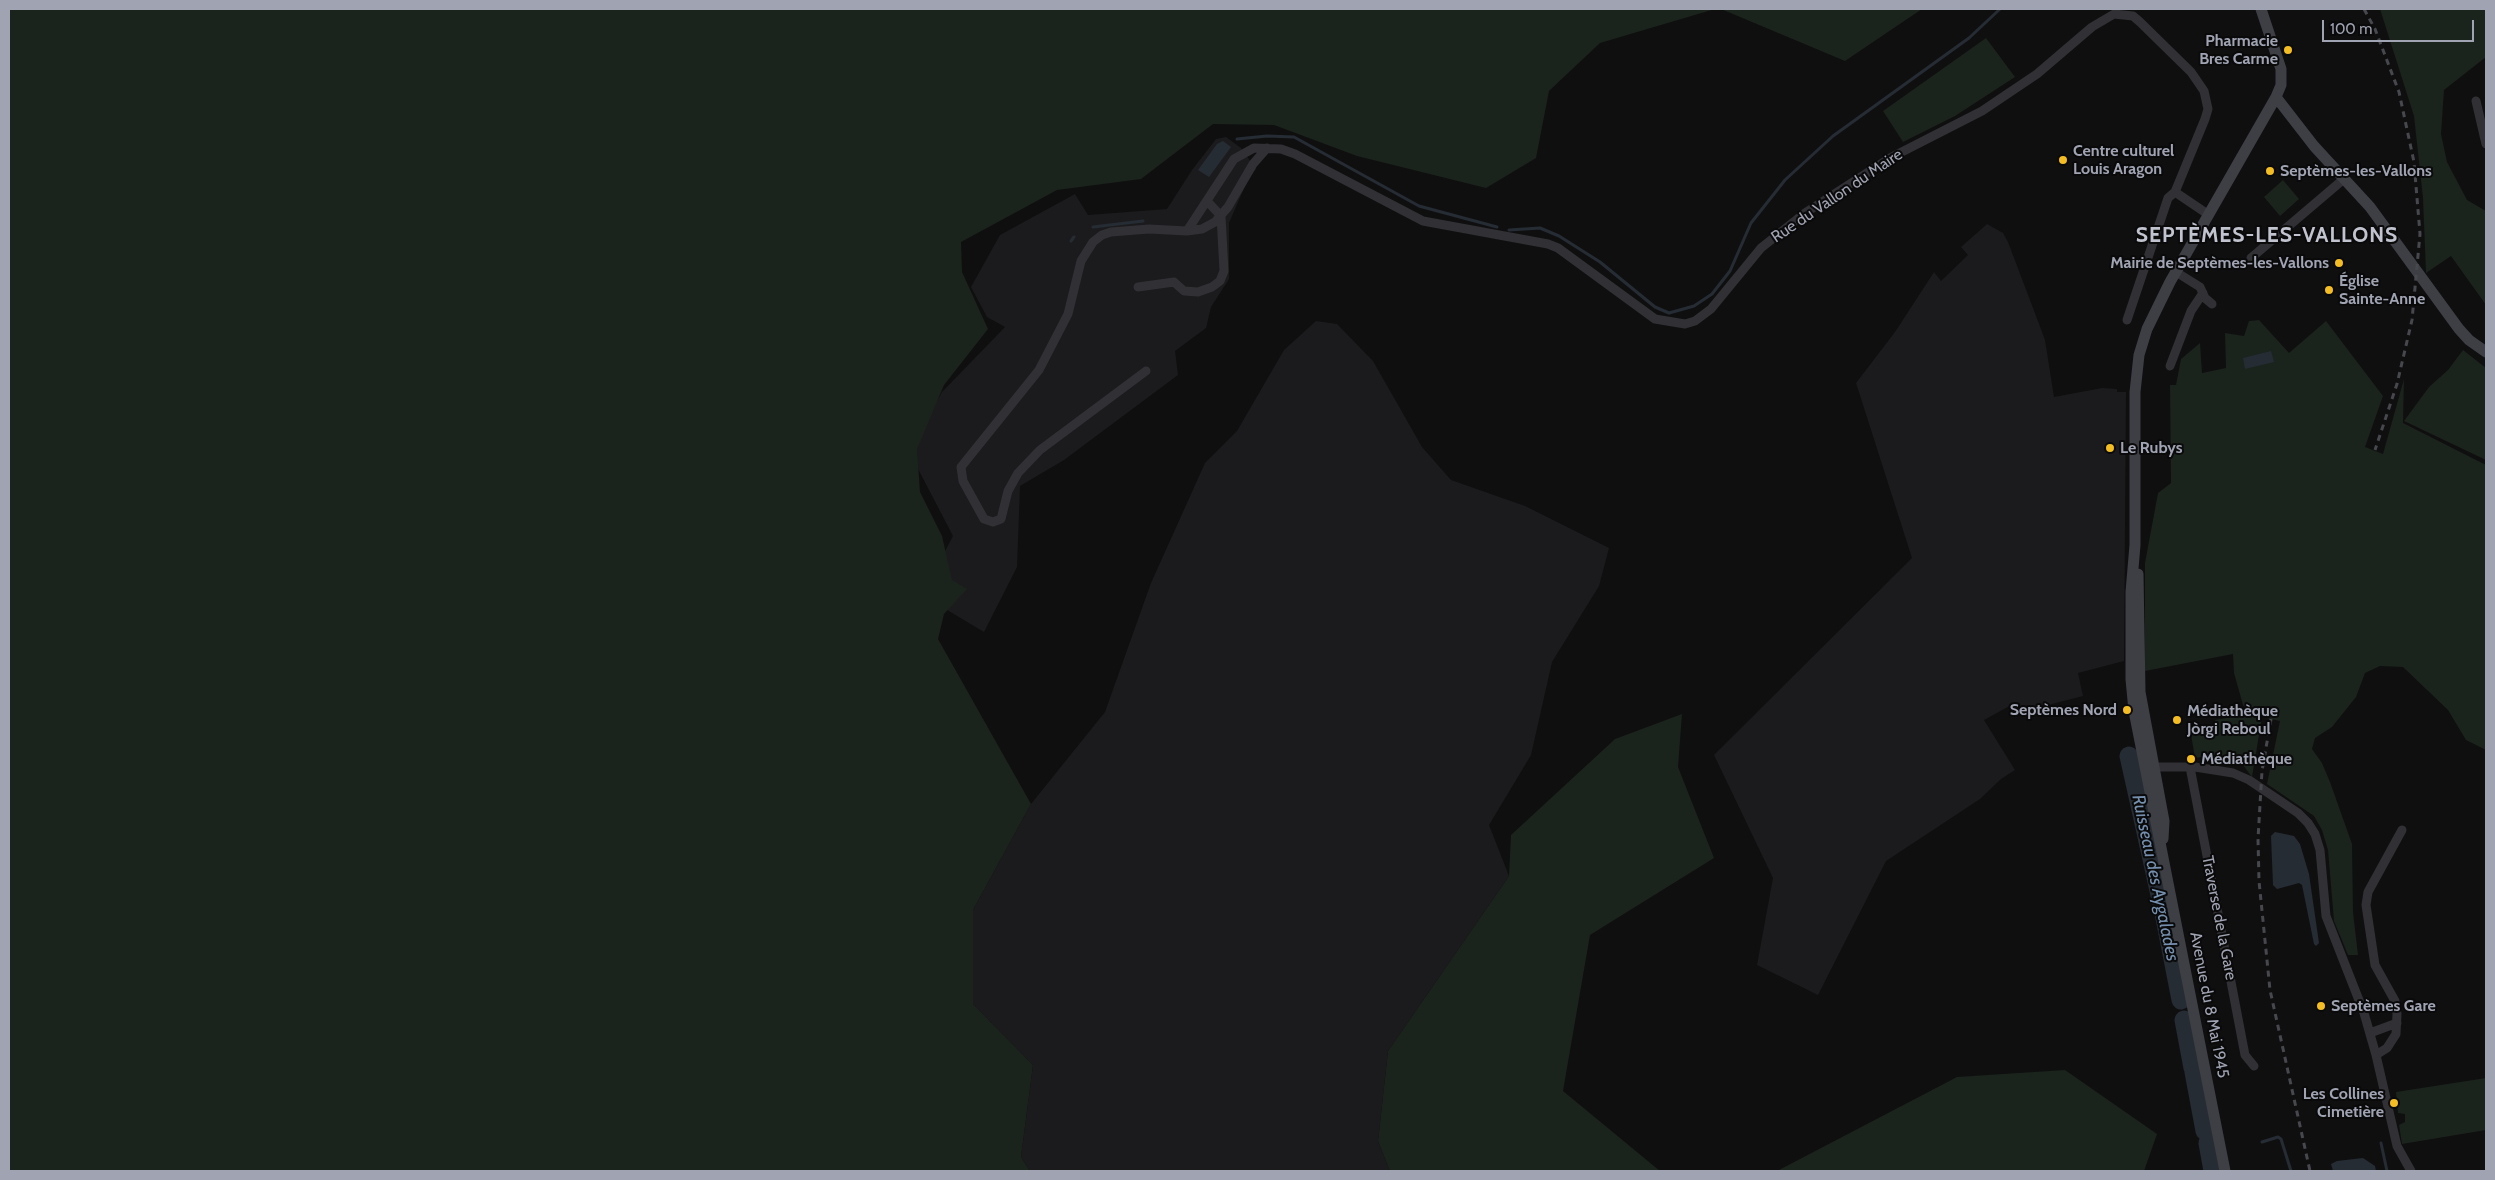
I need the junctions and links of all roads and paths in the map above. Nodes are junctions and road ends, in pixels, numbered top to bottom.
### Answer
1 (2261, 9) edge
2 (2137, 11) edge
3 (2276, 97) junction
4 (2476, 101) dead end
5 (2486, 144) edge
6 (1266, 148) junction
7 (2345, 178) junction
8 (2175, 192) junction
9 (1206, 201) junction
10 (2209, 215) junction
11 (1221, 216) junction
12 (1187, 231) junction
13 (2251, 258) dead end
14 (2176, 272) junction
15 (1138, 287) dead end
16 (2203, 292) junction
17 (2212, 304) dead end
18 (2127, 320) dead end
19 (2486, 352) edge
20 (2170, 366) dead end
21 (1146, 371) dead end
22 (2148, 767) junction
23 (2190, 768) junction
24 (2402, 830) dead end
25 (2397, 1023) junction
26 (2370, 1033) junction
27 (2376, 1054) junction
28 (2254, 1066) dead end
29 (2225, 1171) edge
30 (2411, 1171) edge

1 - 3 main road, Avenue du 8 Mai 1945
2 - 6 street, Rue du Vallon du Maire
2 - 8 street, Rue du Vallon du Maire
3 - 7 main road
3 - 10 main road, Avenue du 8 Mai 1945
4 - 5 street
6 - 9 street
6 - 11 street
7 - 13 street
7 - 19 main road
8 - 10 street
8 - 18 street, Rue du Vallon du Maire
9 - 11 street
9 - 12 street
10 - 14 main road, Avenue du 8 Mai 1945
11 - 12 street
11 - 15 street
12 - 21 street
14 - 16 street
14 - 22 main road, Avenue du 8 Mai 1945
16 - 17 street
16 - 20 street
22 - 23 street
22 - 29 main road, Avenue du 8 Mai 1945
23 - 26 street
23 - 28 street, Traverse de la Gare
24 - 25 street
25 - 26 street
25 - 27 street
26 - 27 street
27 - 30 street

